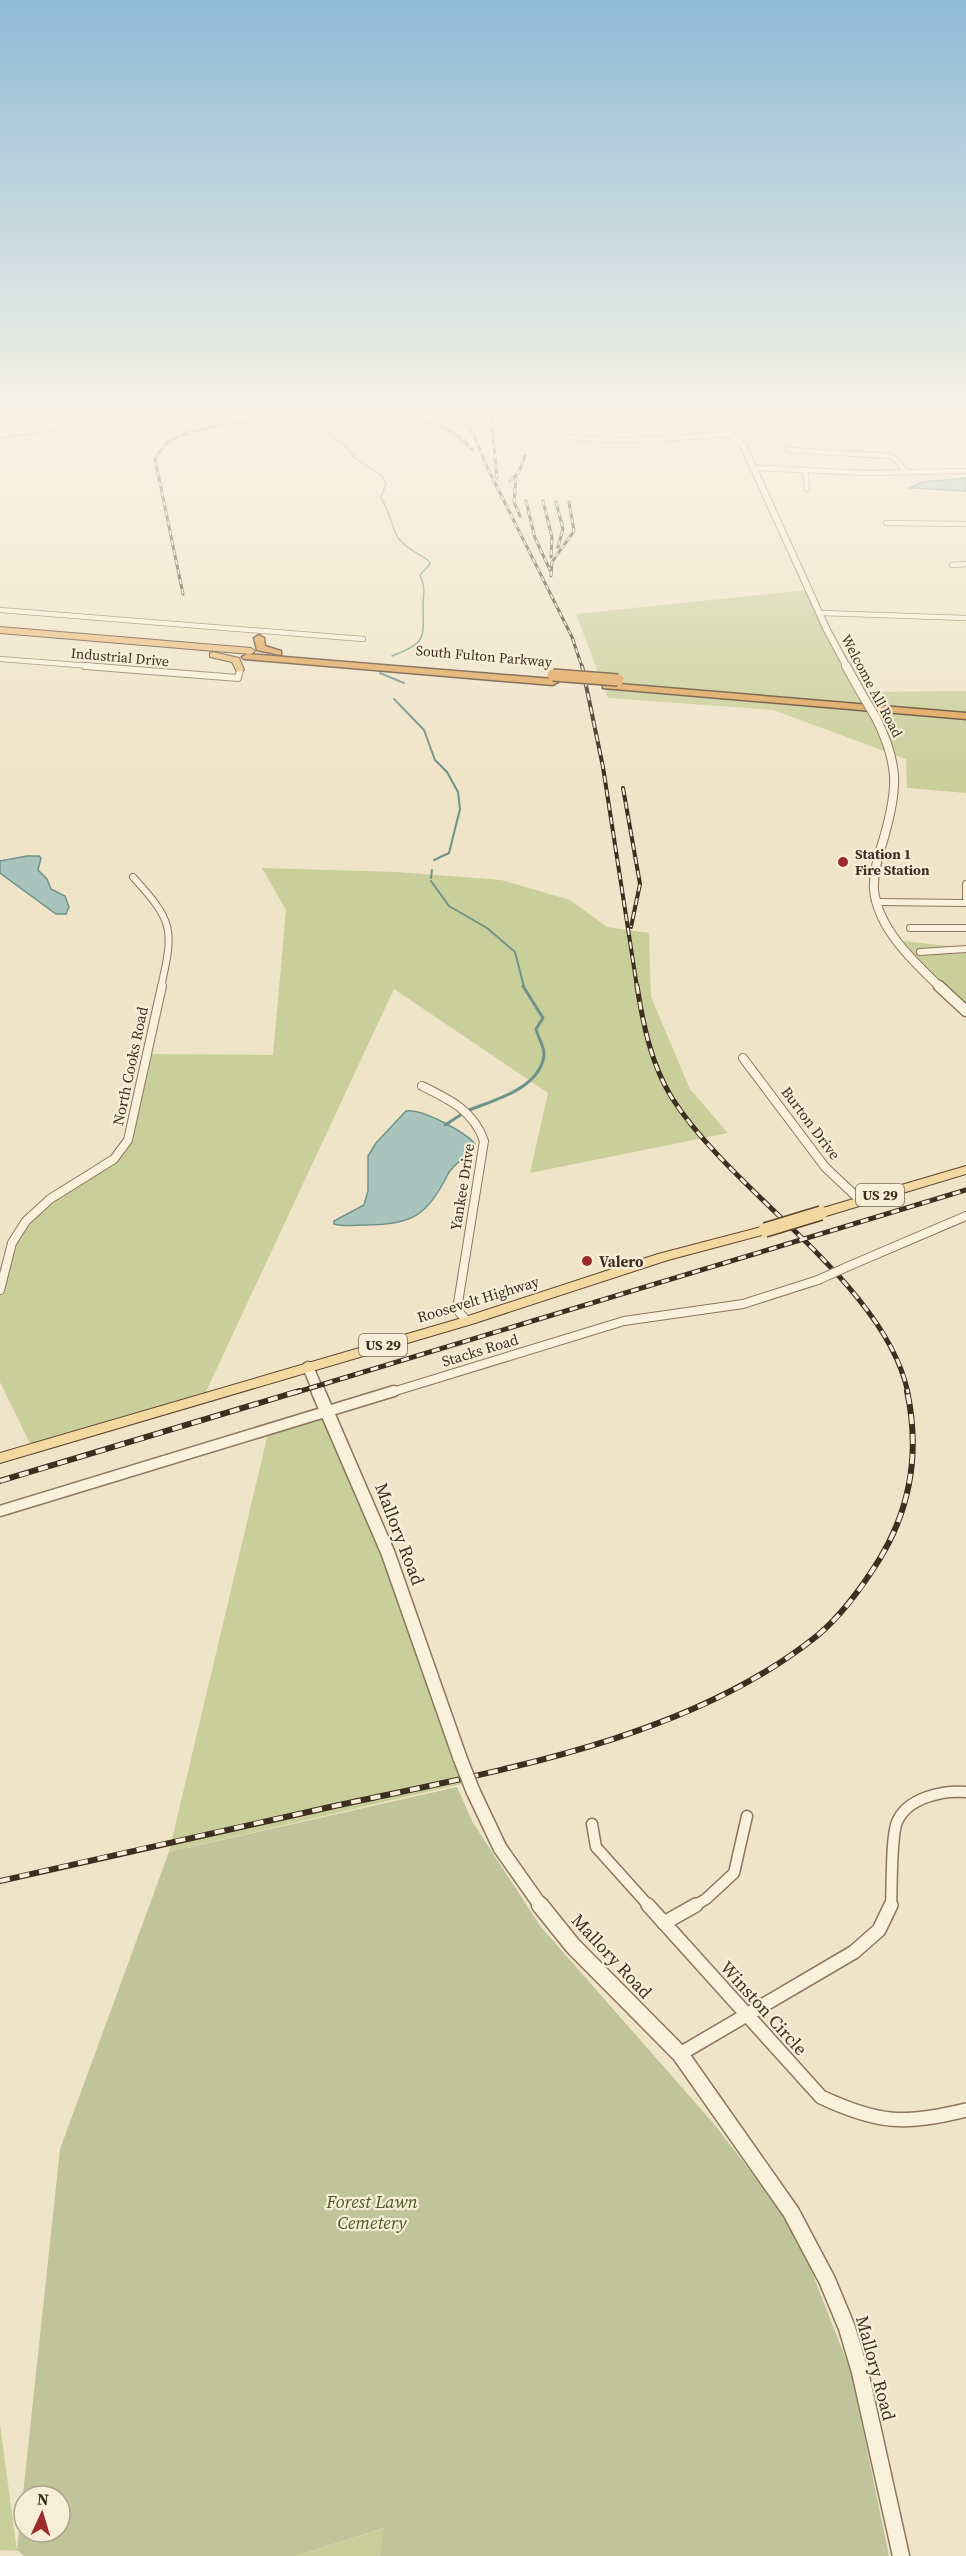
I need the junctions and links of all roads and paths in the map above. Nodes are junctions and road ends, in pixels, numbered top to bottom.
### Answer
1 (783, 533) edge
2 (966, 564) edge
3 (952, 565) dead end
4 (0, 610) edge
5 (822, 613) junction
6 (966, 618) edge
7 (0, 630) edge
8 (261, 635) junction
9 (0, 637) edge
10 (363, 639) dead end
11 (226, 648) junction
12 (193, 652) junction
13 (278, 652) junction
14 (249, 654) junction
15 (0, 659) edge
16 (297, 661) junction
17 (239, 674) junction
18 (553, 678) junction
19 (966, 709) edge
20 (966, 716) edge
21 (133, 877) dead end
22 (966, 884) edge
23 (966, 900) edge
24 (876, 902) junction
25 (910, 928) dead end
26 (966, 928) edge
27 (966, 949) edge
28 (921, 952) dead end
29 (966, 1011) edge
30 (743, 1058) dead end
31 (422, 1086) dead end
32 (966, 1170) edge
33 (861, 1201) junction
34 (966, 1216) edge
35 (0, 1290) edge
36 (467, 1321) junction
37 (308, 1367) junction
38 (329, 1413) junction
39 (0, 1458) edge
40 (0, 1511) edge
41 (966, 1792) edge
42 (747, 1816) dead end
43 (592, 1824) dead end
44 (664, 1923) junction
45 (746, 2015) junction
46 (680, 2054) junction
47 (966, 2110) edge
48 (901, 2556) edge

1 - 5 street, Welcome All Road
2 - 3 street
4 - 8 street
5 - 6 street
5 - 24 street, Welcome All Road, bridge
7 - 11 highway, South Fulton Parkway
8 - 10 street
8 - 11 highway
8 - 13 highway
9 - 12 highway, South Fulton Parkway
11 - 14 highway, South Fulton Parkway
12 - 14 highway, South Fulton Parkway
12 - 17 highway
13 - 14 highway, South Fulton Parkway
13 - 18 highway, South Fulton Parkway
14 - 16 highway, South Fulton Parkway
15 - 17 street, Industrial Drive
16 - 17 highway
16 - 18 highway, South Fulton Parkway
18 - 19 highway, South Fulton Parkway, bridge
18 - 20 highway, South Fulton Parkway
21 - 35 street, North Cooks Road
22 - 23 street
23 - 24 street
24 - 29 street
25 - 26 street
27 - 28 street
30 - 33 street, Burton Drive
31 - 36 street, Yankee Drive
32 - 33 main road, Roosevelt Highway / US 29
33 - 36 main road, Roosevelt Highway / US 29, bridge
34 - 38 street, Stacks Road, bridge
36 - 37 main road, Roosevelt Highway / US 29
37 - 38 street, Mallory Road
37 - 39 main road, Roosevelt Highway / US 29
38 - 40 street, Stacks Road
38 - 46 street, Mallory Road, bridge
41 - 45 street
42 - 44 street
43 - 44 street, Winston Circle
44 - 45 street, Winston Circle
45 - 46 street
45 - 47 street, Winston Circle
46 - 48 street, Mallory Road

